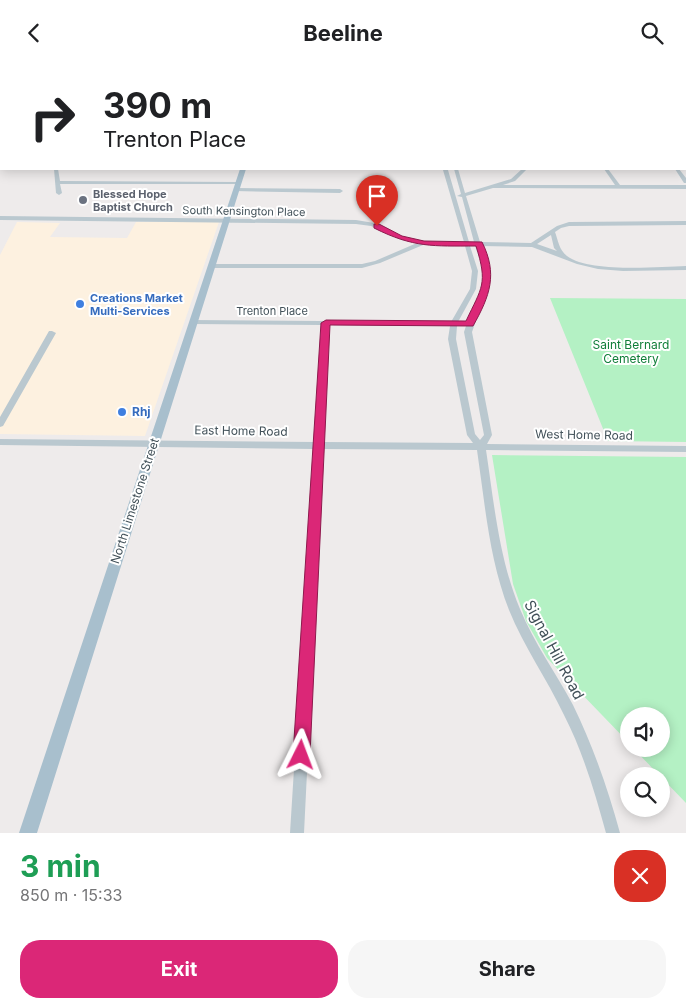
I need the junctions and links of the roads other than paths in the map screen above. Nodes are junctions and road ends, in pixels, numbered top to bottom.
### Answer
1 (56, 170) edge
2 (243, 170) edge
3 (445, 170) edge
4 (456, 170) edge
5 (524, 170) edge
6 (607, 170) edge
7 (678, 170) edge
8 (515, 179) junction
9 (58, 182) junction
10 (686, 182) edge
11 (460, 183) junction
12 (493, 186) junction
13 (528, 186) junction
14 (237, 187) junction
15 (619, 187) junction
16 (686, 187) edge
17 (483, 189) junction
18 (340, 191) dead end
19 (59, 193) dead end
20 (464, 196) junction
21 (454, 197) junction
22 (0, 218) edge
23 (226, 221) junction
24 (686, 223) edge
25 (552, 233) junction
26 (393, 235) junction
27 (424, 243) junction
28 (468, 244) junction
29 (480, 244) junction
30 (532, 245) junction
31 (395, 248) junction
32 (563, 255) junction
33 (212, 266) junction
34 (686, 268) edge
35 (193, 322) junction
36 (326, 323) junction
37 (454, 323) junction
38 (470, 324) junction
39 (52, 333) dead end
40 (0, 424) edge
41 (0, 441) edge
42 (154, 443) junction
43 (319, 445) junction
44 (481, 447) junction
45 (686, 449) edge
46 (28, 833) edge
47 (297, 833) edge
48 (613, 833) edge

1 - 9 street
2 - 14 main road, North Limestone Street
3 - 21 street
4 - 11 street
5 - 8 street
6 - 15 street
7 - 10 street
8 - 12 street
8 - 13 street
9 - 14 street
9 - 19 street
11 - 17 street
11 - 20 street
12 - 13 street
12 - 17 street
13 - 15 street
14 - 18 street
14 - 23 main road, North Limestone Street
15 - 16 street
17 - 20 street
20 - 21 street
20 - 29 street
21 - 28 street
22 - 23 street, South Kensington Place
23 - 26 street, South Kensington Place
23 - 33 main road, North Limestone Street
24 - 25 street
25 - 30 street
25 - 32 street
26 - 27 street, South Kensington Place
26 - 31 street
27 - 28 street
27 - 31 street
28 - 29 street
28 - 37 street
29 - 30 street
29 - 38 street
30 - 32 street
31 - 33 street
32 - 34 street
33 - 35 main road, North Limestone Street
35 - 36 street, Trenton Place
35 - 42 main road, North Limestone Street
36 - 37 street, Trenton Place
36 - 43 street
37 - 38 street, Trenton Place
37 - 44 street
38 - 44 street
39 - 40 street
41 - 42 street, East Home Road
42 - 43 street, East Home Road
42 - 46 main road, North Limestone Street
43 - 44 street, East Home Road
43 - 47 street
44 - 45 street, West Home Road
44 - 48 street, Signal Hill Road

